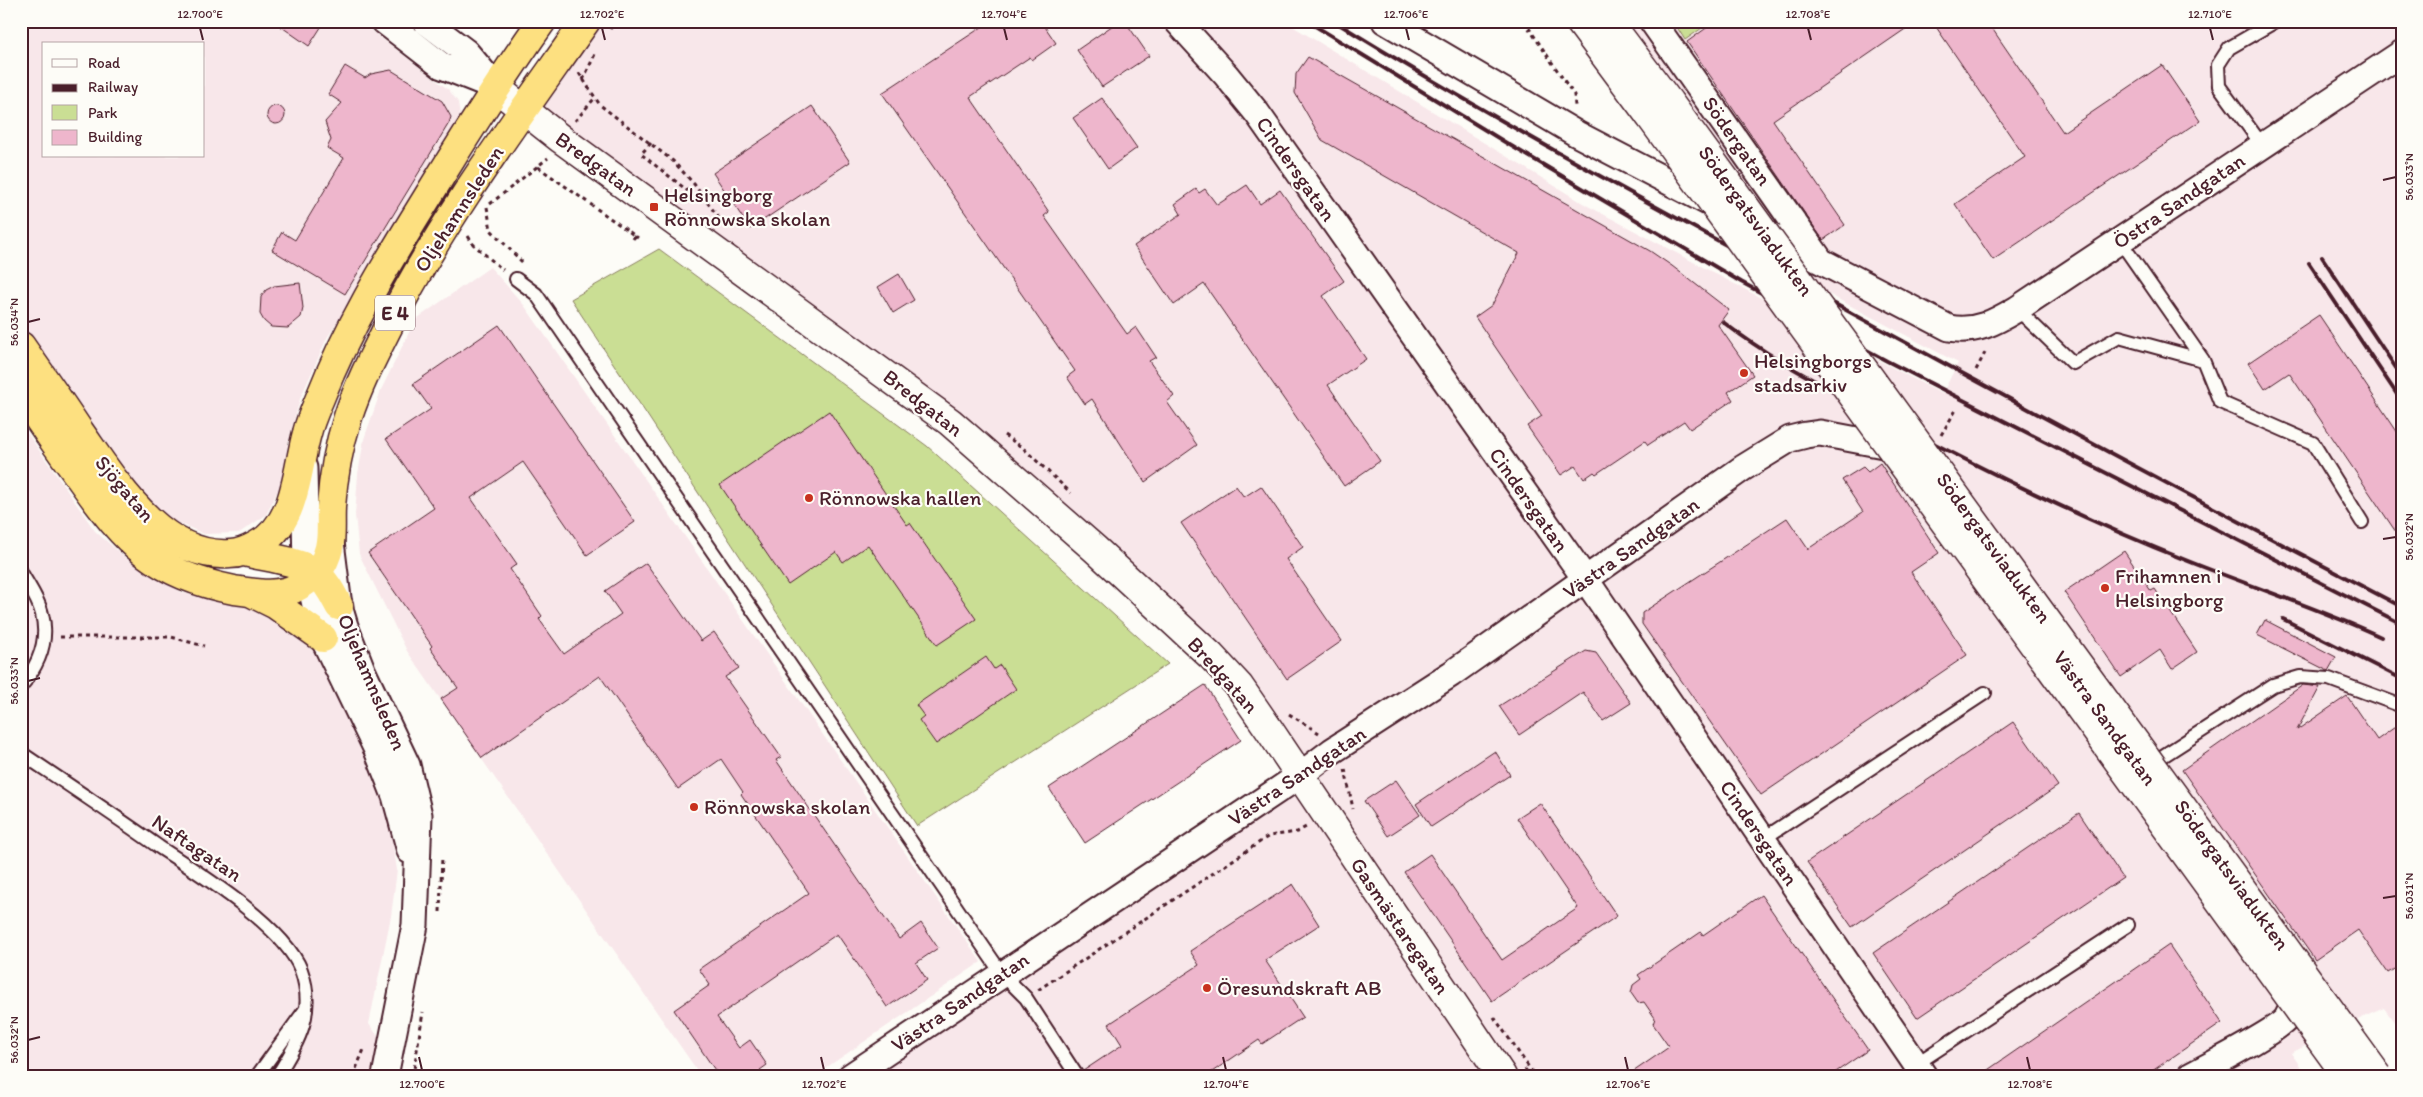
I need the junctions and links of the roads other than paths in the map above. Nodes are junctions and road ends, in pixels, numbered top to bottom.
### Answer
1 (384, 21) edge
2 (425, 21) edge
3 (542, 21) edge
4 (1177, 21) edge
5 (1385, 21) edge
6 (1579, 21) edge
7 (1608, 21) edge
8 (1652, 21) edge
9 (2276, 21) edge
10 (598, 25) edge
11 (2402, 53) edge
12 (495, 87) junction
13 (1659, 108) junction
14 (524, 110) junction
15 (2262, 145) junction
16 (2120, 241) junction
17 (1821, 261) junction
18 (516, 279) road end
19 (2017, 309) junction
20 (21, 346) edge
21 (2203, 360) junction
22 (21, 393) edge
23 (304, 452) junction
24 (2362, 522) dead end
25 (330, 542) junction
26 (244, 552) junction
27 (21, 572) edge
28 (310, 573) junction
29 (1586, 580) junction
30 (251, 593) junction
31 (339, 606) junction
32 (323, 638) junction
33 (21, 686) edge
34 (1985, 693) dead end
35 (2402, 706) edge
36 (21, 753) edge
37 (2142, 770) junction
38 (1299, 776) junction
39 (1762, 839) junction
40 (415, 870) junction
41 (2128, 925) dead end
42 (1002, 974) junction
43 (305, 1010) junction
44 (1920, 1070) edge
45 (257, 1076) edge
46 (278, 1076) edge
47 (385, 1076) edge
48 (851, 1076) edge
49 (1077, 1076) edge
50 (1502, 1076) edge
51 (2190, 1076) edge
52 (2347, 1076) edge
53 (2378, 1076) edge

1 - 12 street, Bredgatan
2 - 12 street, Bredgatan
3 - 12 highway, Oljehamnsleden / E 4
4 - 29 street, Cindersgatan
5 - 17 street
6 - 13 main road, Södergatsviadukten
7 - 13 main road, Södergatsviadukten
8 - 17 street, Södergatan
9 - 15 lane
10 - 14 highway, Oljehamnsleden / E 4
11 - 15 street, Östra Sandgatan
12 - 14 main road, Bredgatan
12 - 23 highway, Oljehamnsleden / E 4
13 - 52 main road, Södergatsviadukten, bridge
13 - 53 main road, Södergatsviadukten, bridge
14 - 25 highway, Oljehamnsleden / E 4
14 - 38 main road, Bredgatan
15 - 16 street, Östra Sandgatan
16 - 19 street, Östra Sandgatan
16 - 21 lane
17 - 19 street, Östra Sandgatan
18 - 42 lane
19 - 21 lane
20 - 26 highway, Sjögatan / E 4
21 - 24 lane
22 - 30 highway, Sjögatan
23 - 26 highway, Sjögatan / E 4
23 - 28 street, Oljehamnsleden
25 - 28 highway, E 4
25 - 31 street, Oljehamnsleden
26 - 28 highway
27 - 33 lane
28 - 30 highway, Sjögatan
28 - 31 highway
28 - 32 street, Oljehamnsleden
29 - 37 street, Västra Sandgatan
29 - 38 street, Västra Sandgatan
29 - 39 street, Cindersgatan
30 - 32 highway
31 - 40 street, Oljehamnsleden
32 - 40 street, Oljehamnsleden
34 - 39 lane
35 - 37 lane
36 - 43 lane, Naftagatan
37 - 51 street, Västra Sandgatan
38 - 42 street, Västra Sandgatan
38 - 50 main road, Gasmästaregatan
39 - 44 street, Cindersgatan
40 - 47 street, Oljehamnsleden
41 - 44 lane
42 - 48 street, Västra Sandgatan
42 - 49 lane
43 - 45 lane
43 - 46 lane, Naftagatan

